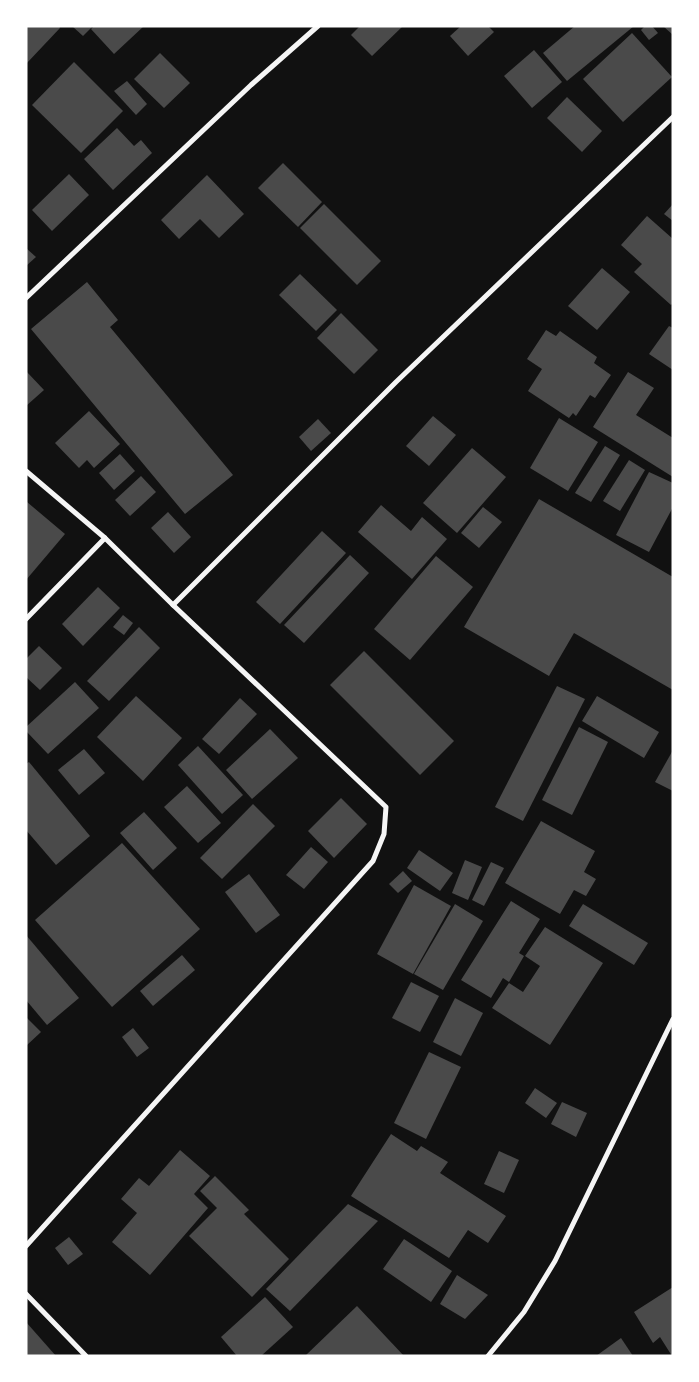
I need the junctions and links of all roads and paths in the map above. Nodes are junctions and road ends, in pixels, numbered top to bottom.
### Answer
1 (318, 26) edge
2 (673, 117) edge
3 (26, 298) edge
4 (26, 471) edge
5 (105, 538) junction
6 (173, 605) junction
7 (26, 619) edge
8 (673, 1019) edge
9 (26, 1246) edge
10 (26, 1294) edge
11 (86, 1356) edge
12 (488, 1356) edge

1 - 3 street
2 - 6 street
4 - 5 street
5 - 6 street
5 - 7 street
6 - 9 street
8 - 12 street
10 - 11 street

